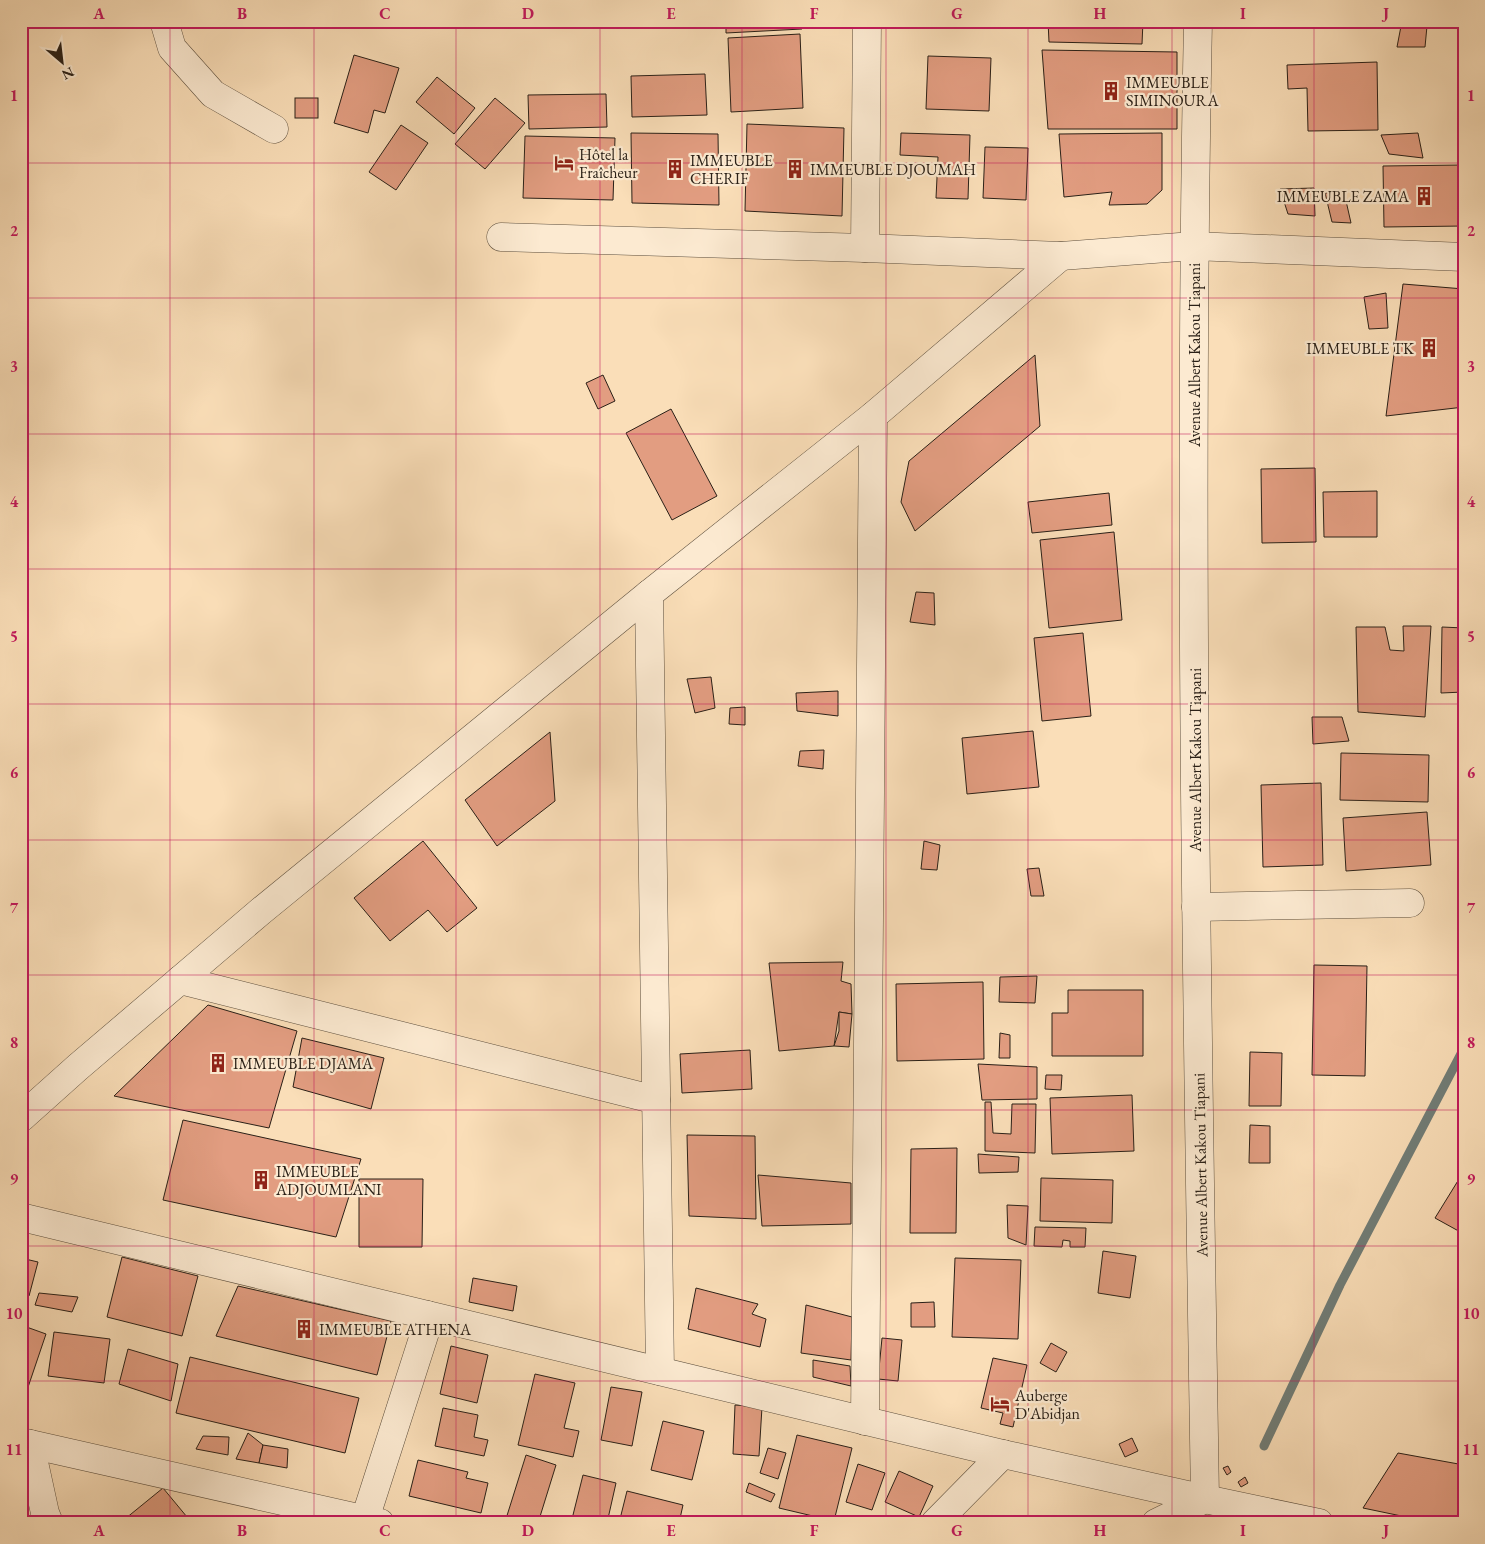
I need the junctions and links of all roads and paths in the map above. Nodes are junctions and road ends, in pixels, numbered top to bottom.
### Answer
1 (164, 21) edge
2 (867, 21) edge
3 (1198, 21) edge
4 (274, 129) dead end
5 (501, 237) dead end
6 (1193, 246) junction
7 (865, 248) junction
8 (1061, 256) junction
9 (1464, 257) edge
10 (873, 416) junction
11 (649, 594) junction
12 (1410, 903) dead end
13 (1196, 907) junction
14 (180, 980) junction
15 (656, 1100) junction
16 (21, 1118) edge
17 (21, 1217) edge
18 (427, 1315) junction
19 (660, 1371) junction
20 (865, 1421) junction
21 (26, 1443) edge
22 (1003, 1454) junction
23 (1205, 1499) junction
24 (373, 1521) edge
25 (49, 1523) edge
26 (936, 1523) edge
27 (1156, 1523) edge
28 (1319, 1523) edge

1 - 4 street
2 - 7 street
3 - 6 street, Avenue Albert Kakou Tiapani
5 - 7 street
6 - 8 street
6 - 9 street
6 - 13 street, Avenue Albert Kakou Tiapani
7 - 8 street
8 - 10 street
10 - 11 street
10 - 20 street
11 - 14 street
11 - 15 street
12 - 13 street
13 - 23 street, Avenue Albert Kakou Tiapani
14 - 15 street
14 - 16 street
15 - 19 street
17 - 18 street
18 - 19 street
18 - 24 street
19 - 20 street
20 - 22 street
21 - 24 street
21 - 25 street
22 - 23 street
22 - 26 street
23 - 27 street
23 - 28 street

